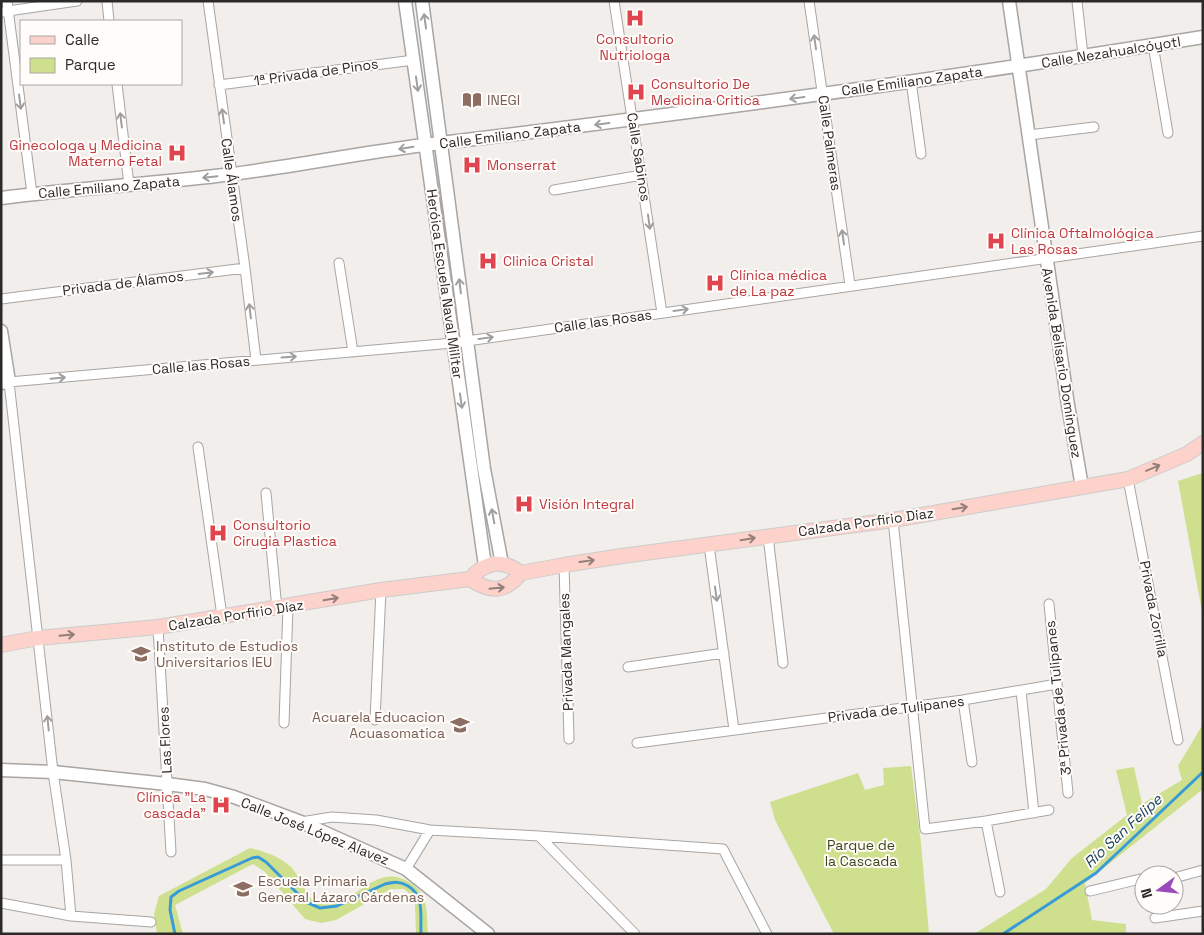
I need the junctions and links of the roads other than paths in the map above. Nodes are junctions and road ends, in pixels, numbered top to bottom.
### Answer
1 (77, 1) edge
2 (107, 1) edge
3 (208, 1) edge
4 (405, 1) edge
5 (422, 1) edge
6 (614, 1) edge
7 (809, 1) edge
8 (1009, 1) edge
9 (1077, 1) edge
10 (6, 8) edge
11 (109, 20) edge
12 (1203, 37) edge
13 (1153, 45) junction
14 (1083, 56) junction
15 (414, 60) junction
16 (1019, 66) junction
17 (911, 82) junction
18 (117, 85) edge
19 (219, 85) junction
20 (823, 94) junction
21 (633, 120) junction
22 (1094, 127) dead end
23 (1168, 133) dead end
24 (1028, 135) junction
25 (442, 144) junction
26 (425, 145) junction
27 (921, 154) dead end
28 (231, 174) junction
29 (642, 175) junction
30 (129, 185) junction
31 (554, 190) dead end
32 (32, 194) junction
33 (1, 198) edge
34 (1203, 236) edge
35 (1046, 259) junction
36 (339, 263) dead end
37 (245, 268) junction
38 (850, 285) junction
39 (1, 299) edge
40 (662, 313) junction
41 (1, 331) edge
42 (466, 340) junction
43 (453, 343) junction
44 (353, 352) junction
45 (256, 360) junction
46 (5, 382) edge
47 (1203, 443) edge
48 (198, 447) dead end
49 (1128, 479) junction
50 (1082, 487) junction
51 (266, 493) dead end
52 (893, 520) junction
53 (768, 536) junction
54 (709, 545) junction
55 (502, 564) junction
56 (564, 565) junction
57 (485, 566) junction
58 (522, 573) junction
59 (470, 579) junction
60 (381, 590) junction
61 (1049, 604) dead end
62 (282, 608) junction
63 (222, 616) junction
64 (158, 627) junction
65 (38, 638) junction
66 (1, 645) edge
67 (724, 653) junction
68 (783, 663) dead end
69 (628, 667) dead end
70 (1056, 684) junction
71 (1020, 691) junction
72 (963, 700) junction
73 (912, 707) junction
74 (376, 720) dead end
75 (284, 723) dead end
76 (734, 730) junction
77 (569, 739) dead end
78 (1178, 740) dead end
79 (637, 743) dead end
80 (972, 762) dead end
81 (1, 770) edge
82 (53, 772) junction
83 (167, 784) junction
84 (1068, 793) dead end
85 (1049, 810) dead end
86 (1034, 813) junction
87 (986, 821) junction
88 (300, 822) junction
89 (430, 830) junction
90 (539, 836) junction
91 (170, 852) dead end
92 (1, 860) edge
93 (66, 860) junction
94 (406, 868) junction
95 (1203, 870) edge
96 (1184, 875) edge
97 (1134, 880) edge
98 (1090, 891) dead end
99 (1000, 892) dead end
100 (1, 902) edge
101 (1203, 911) edge
102 (71, 916) junction
103 (1156, 918) dead end
104 (151, 922) dead end
105 (488, 934) edge
106 (635, 934) edge
107 (766, 934) edge

1 - 10 street
2 - 11 street
3 - 19 street, Calle Álamos
4 - 15 street, Heróica Escuela Naval Militar
25 -> 5 street, Heróica Escuela Naval Militar
6 - 21 street, Calle Sabinos
20 -> 7 street, Calle Palmeras
8 - 16 street, Avenida Belisario Domínguez
9 - 14 street
10 -> 32 street
12 - 13 street, Calle Nezahualcóyotl
13 - 14 street, Calle Nezahualcóyotl
13 - 23 street
14 - 16 street, Calle Nezahualcóyotl
15 - 19 street, 1ª Privada de Pinos
15 -> 26 street, Heróica Escuela Naval Militar
16 - 17 street, Calle Emiliano Zapata
16 - 24 street, Avenida Belisario Domínguez
17 - 20 street, Calle Emiliano Zapata
17 - 27 street
30 -> 18 street
28 -> 19 street, Calle Álamos
20 -> 21 street, Calle Emiliano Zapata
38 -> 20 street, Calle Palmeras
21 -> 25 street, Calle Emiliano Zapata
21 - 29 street, Calle Sabinos
22 - 24 street
24 - 35 street, Avenida Belisario Domínguez
25 - 26 street, Calle Emiliano Zapata
42 -> 25 street, Heróica Escuela Naval Militar
26 -> 28 street, Calle Emiliano Zapata
26 - 43 street, Heróica Escuela Naval Militar
28 -> 30 street, Calle Emiliano Zapata
28 - 37 street, Calle Álamos
29 - 31 street
29 -> 40 street, Calle Sabinos
30 - 32 street, Calle Emiliano Zapata
32 - 33 street, Calle Emiliano Zapata
34 - 35 street, Calle las Rosas
35 - 38 street, Calle las Rosas
35 - 50 street, Avenida Belisario Domínguez
36 - 44 street
39 -> 37 street, Privada de Álamos
45 -> 37 street, Calle Álamos
40 -> 38 street, Calle las Rosas
42 -> 40 street, Calle las Rosas
41 - 46 street
42 - 43 street, Calle las Rosas
55 -> 42 street, Heróica Escuela Naval Militar
43 - 44 street, Calle las Rosas
43 -> 57 street, Heróica Escuela Naval Militar
45 -> 44 street, Calle las Rosas
46 -> 45 street, Calle las Rosas
46 - 65 street
49 -> 47 main road, Calzada Porfirio Díaz
48 - 63 street
49 - 50 main road, Calzada Porfirio Díaz
49 - 78 street, Privada Zorrilla
52 -> 50 main road, Calzada Porfirio Díaz
51 - 62 street
52 - 53 main road, Calzada Porfirio Díaz
52 - 73 street
54 -> 53 main road, Calzada Porfirio Díaz
53 - 68 street
56 -> 54 main road, Calzada Porfirio Díaz
54 -> 67 street
55 - 57 main road
55 - 58 main road
56 - 58 main road, Calzada Porfirio Díaz
56 - 77 street, Privada Mangales
57 - 59 main road
59 -> 58 main road
59 - 60 main road, Calzada Porfirio Díaz
62 -> 60 main road, Calzada Porfirio Díaz
60 - 74 street
61 - 70 street, 3ª Privada de Tulipanes
62 - 63 main road, Calzada Porfirio Díaz
62 - 75 street
63 - 64 main road, Calzada Porfirio Díaz
65 -> 64 main road, Calzada Porfirio Díaz
64 - 83 street, Las Flores
65 - 66 main road, Calzada Porfirio Díaz
82 -> 65 street
67 - 69 street
67 - 76 street
70 - 71 street, Privada de Tulipanes
70 - 84 street, 3ª Privada de Tulipanes
71 - 72 street, Privada de Tulipanes
71 - 86 street
72 - 73 street, Privada de Tulipanes
72 - 80 street
73 - 76 street, Privada de Tulipanes
73 - 87 street
76 - 79 street, Privada de Tulipanes
81 - 82 street, Calle José López Alavez
82 - 83 street, Calle José López Alavez
82 - 93 street
83 - 88 street, Calle José López Alavez
83 - 91 street, Las Flores
85 - 86 street
86 - 87 street
87 - 99 street
88 - 89 street
88 - 94 street, Calle José López Alavez
89 - 90 street
89 - 94 street
90 - 106 street
90 - 107 street
92 - 93 street
93 - 102 street
94 - 105 street, Calle José López Alavez
95 - 96 street
97 - 98 street
100 - 102 street
101 - 103 street
102 - 104 street

